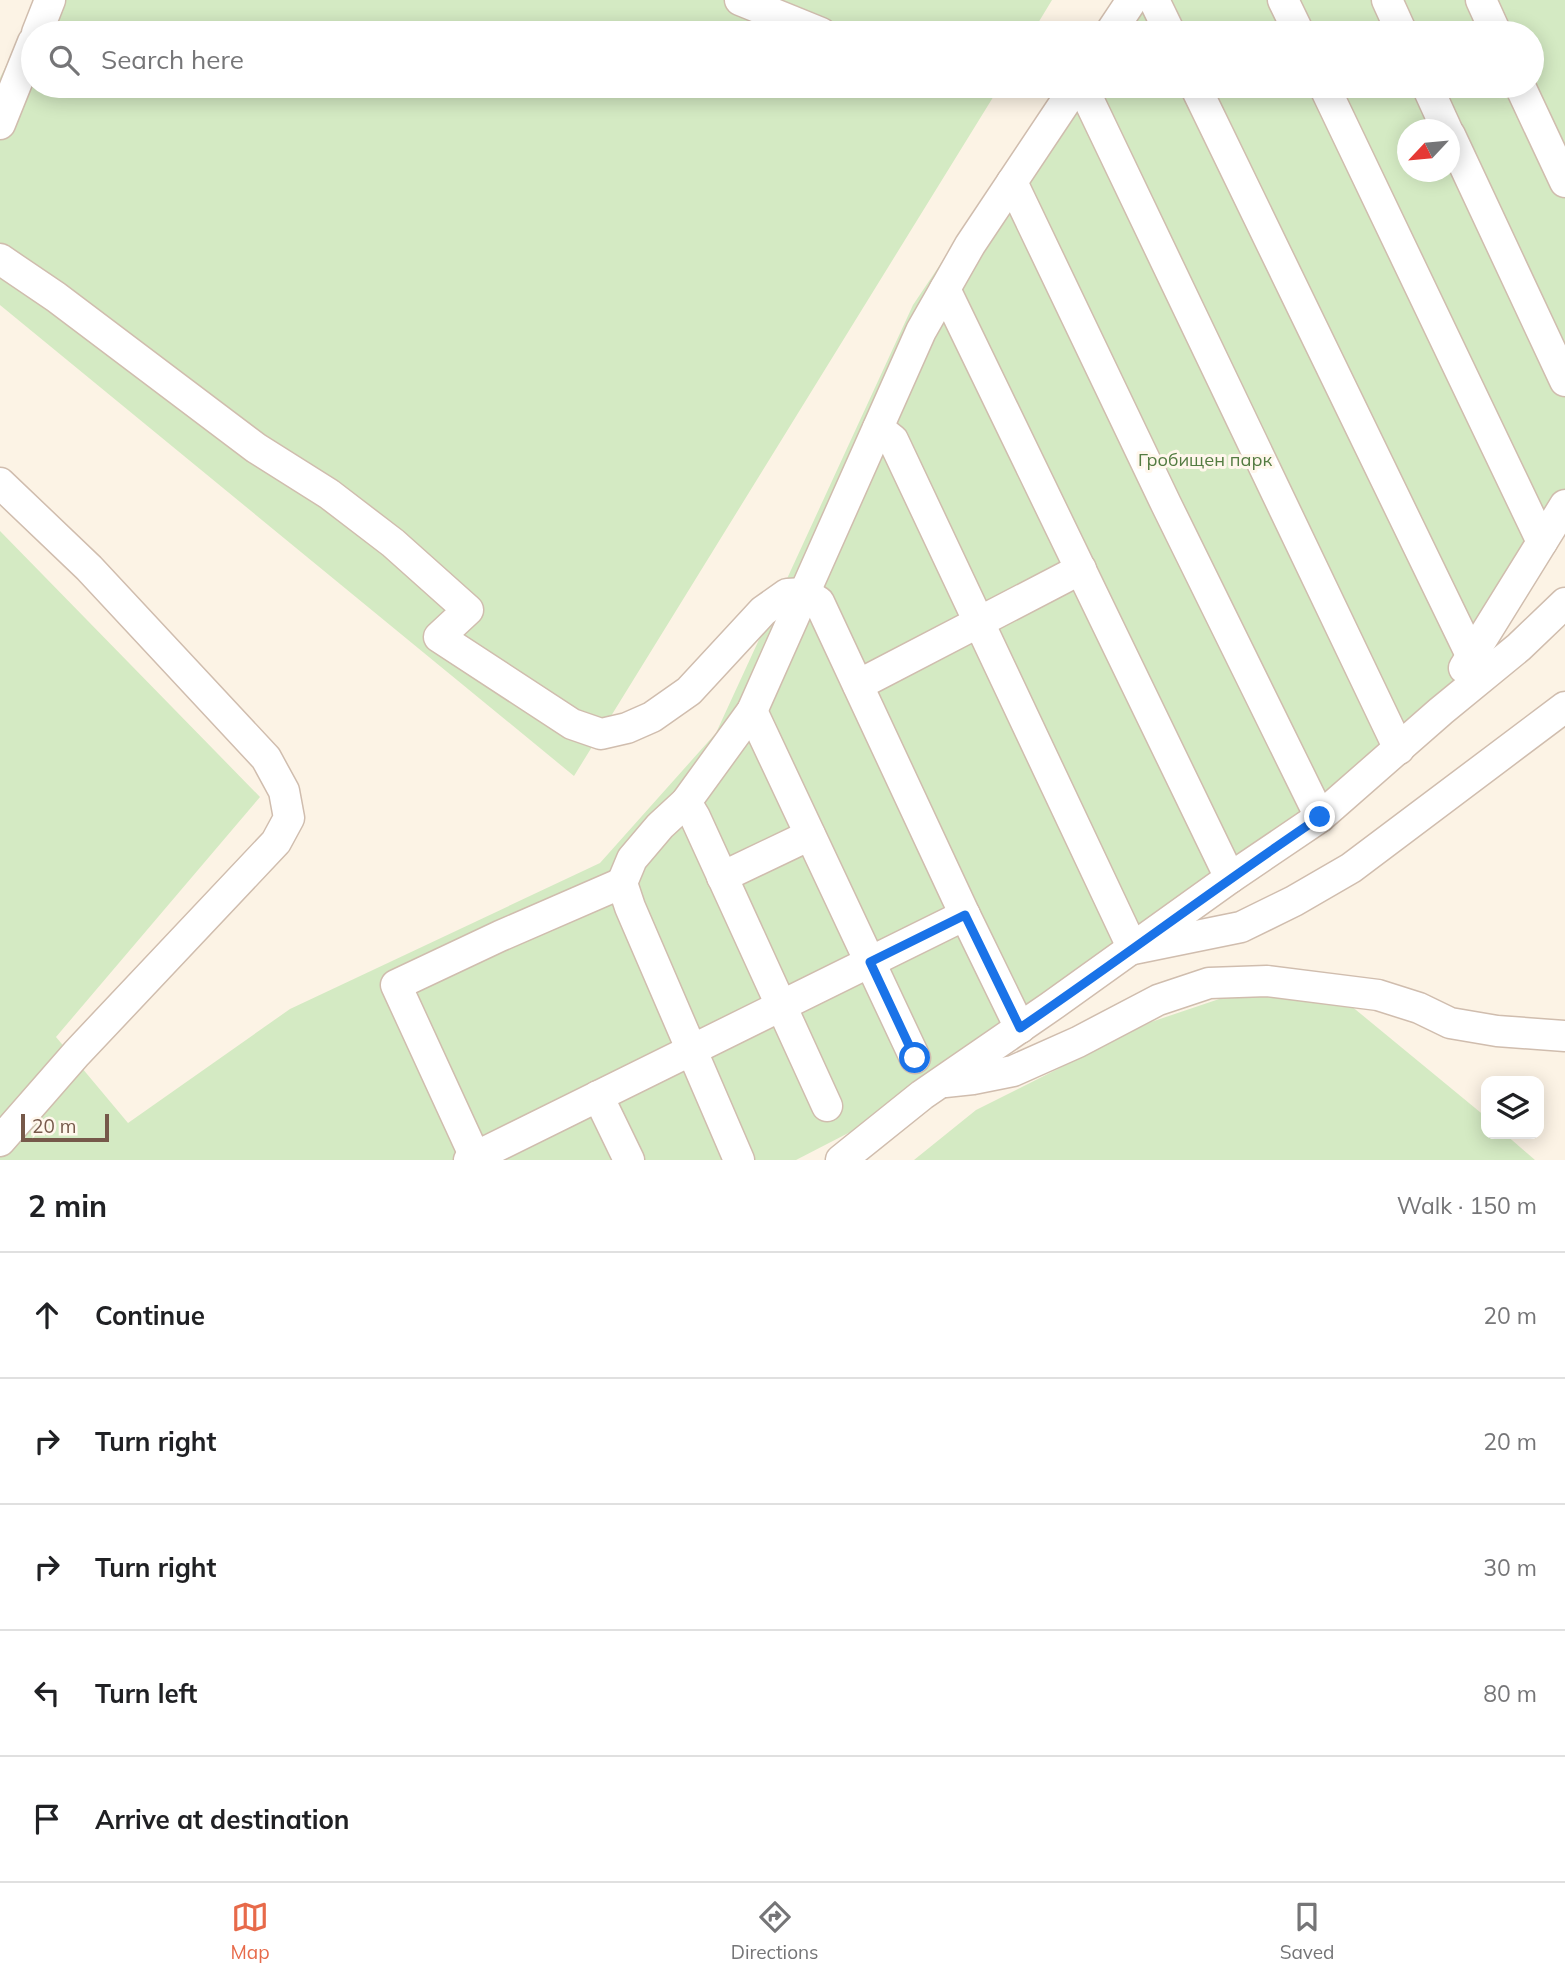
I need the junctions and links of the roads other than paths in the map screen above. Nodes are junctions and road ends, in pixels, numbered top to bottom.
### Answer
1 (50, 0) edge
2 (740, 0) edge
3 (1132, 0) edge
4 (1154, 0) edge
5 (1283, 0) edge
6 (1387, 0) edge
7 (1480, 0) edge
8 (42, 21) edge
9 (792, 21) edge
10 (1118, 21) edge
11 (1164, 21) edge
12 (1293, 21) edge
13 (1397, 21) edge
14 (1490, 21) edge
15 (21, 72) edge
16 (1068, 98) edge
17 (1088, 98) edge
18 (1201, 98) edge
19 (1330, 98) edge
20 (1432, 98) edge
21 (1526, 98) edge
22 (1442, 119) edge
23 (0, 124) edge
24 (1460, 156) edge
25 (1012, 182) junction
26 (1565, 182) edge
27 (0, 259) edge
28 (945, 289) junction
29 (1565, 382) edge
30 (878, 428) junction
31 (0, 483) edge
32 (1565, 505) edge
33 (1542, 542) junction
34 (1081, 569) junction
35 (805, 593) junction
36 (1565, 603) edge
37 (979, 622) junction
38 (1471, 655) junction
39 (858, 685) junction
40 (1565, 707) edge
41 (751, 711) junction
42 (1441, 711) junction
43 (1399, 749) junction
44 (686, 803) junction
45 (1320, 817) junction
46 (810, 835) junction
47 (722, 877) junction
48 (1230, 878) junction
49 (622, 883) junction
50 (965, 915) junction
51 (1133, 949) junction
52 (870, 962) junction
53 (781, 1007) junction
54 (1020, 1028) junction
55 (1565, 1036) edge
56 (692, 1050) junction
57 (915, 1058) dead end
58 (940, 1082) junction
59 (598, 1096) junction
60 (827, 1106) dead end
61 (0, 1141) edge
62 (472, 1158) edge
63 (629, 1160) edge
64 (739, 1160) edge
65 (841, 1160) edge

1 - 8 street
2 - 9 street
3 - 10 street
4 - 11 street
5 - 12 street
6 - 13 street
7 - 14 street
15 - 23 street
16 - 25 street
17 - 43 street
18 - 38 street
19 - 33 street
20 - 22 street
21 - 26 street
24 - 29 street
25 - 28 street
25 - 45 street
27 - 35 street
28 - 30 street
28 - 34 street
30 - 35 street
30 - 37 street
31 - 61 street
32 - 33 street
33 - 38 street
34 - 37 street
34 - 48 street
35 - 39 street
35 - 41 street
36 - 42 street
37 - 39 street
37 - 51 street
38 - 42 street
39 - 50 street
40 - 51 street
41 - 44 street
41 - 46 street
42 - 43 street
43 - 45 street
44 - 47 street
44 - 49 street
45 - 48 street
46 - 47 street
46 - 52 street
47 - 53 street
48 - 51 street
49 - 56 street
49 - 62 street
50 - 52 street
50 - 54 street
51 - 54 street
52 - 53 street
52 - 57 street
53 - 56 street
53 - 60 street
54 - 58 street
55 - 58 street
56 - 59 street
56 - 64 street
58 - 65 street
59 - 62 street
59 - 63 street

